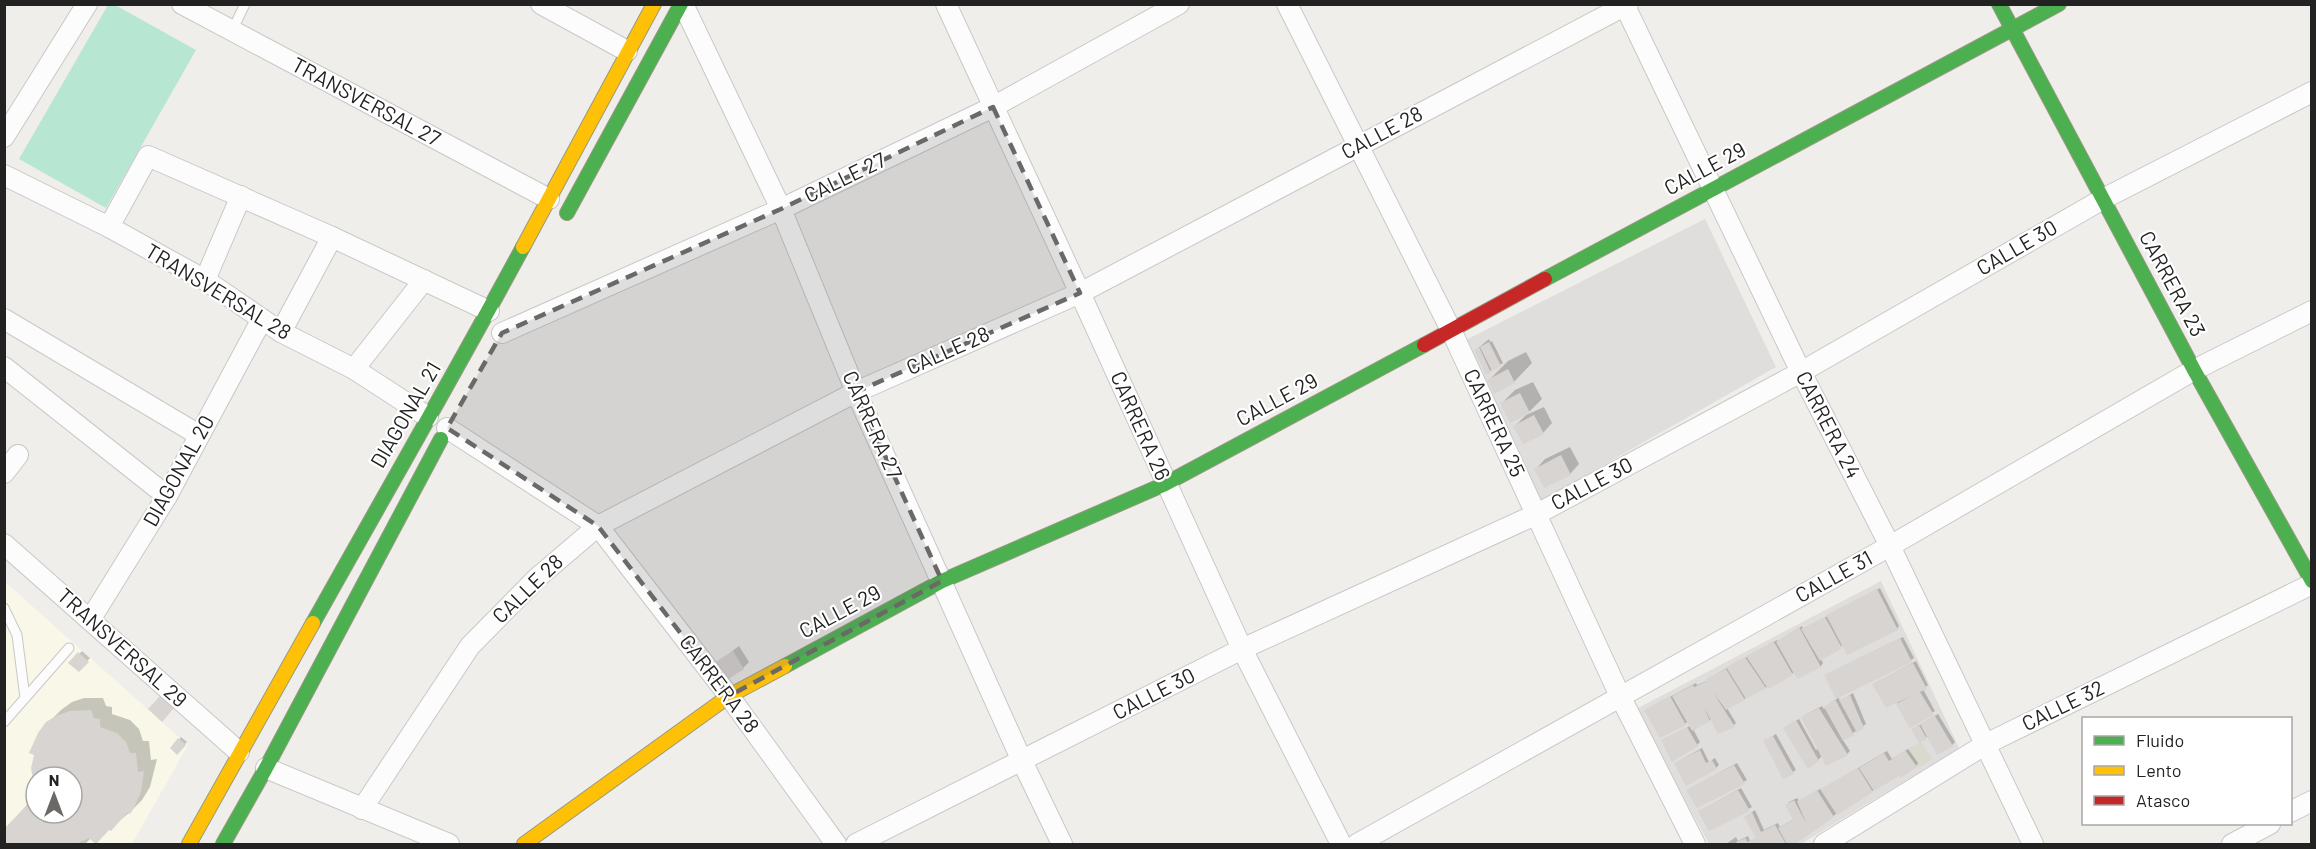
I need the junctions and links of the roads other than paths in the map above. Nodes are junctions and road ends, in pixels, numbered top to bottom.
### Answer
1 (87, 4) edge
2 (182, 4) edge
3 (245, 4) edge
4 (541, 4) edge
5 (654, 4) edge
6 (682, 4) edge
7 (946, 4) edge
8 (1179, 4) edge
9 (1287, 4) edge
10 (2000, 4) edge
11 (2059, 4) edge
12 (1626, 5) edge
13 (2013, 29) junction
14 (232, 31) junction
15 (627, 51) junction
16 (2312, 92) edge
17 (993, 107) junction
18 (4, 136) edge
19 (1357, 146) junction
20 (4, 175) edge
21 (1712, 189) junction
22 (241, 196) junction
23 (549, 199) junction
24 (2103, 199) junction
25 (781, 209) junction
26 (563, 220) dead end
27 (109, 227) junction
28 (332, 237) junction
29 (205, 280) junction
30 (424, 280) junction
31 (1080, 292) junction
32 (489, 311) junction
33 (2312, 311) edge
34 (513, 313) dead end
35 (4, 318) edge
36 (262, 319) junction
37 (1451, 330) junction
38 (281, 332) junction
39 (499, 338) joint
40 (4, 367) edge
41 (354, 369) junction
42 (2194, 370) junction
43 (1801, 372) junction
44 (856, 392) junction
45 (428, 417) junction
46 (449, 423) joint
47 (199, 435) junction
48 (18, 455) dead end
49 (4, 473) edge
50 (1166, 484) junction
51 (167, 496) junction
52 (1537, 514) junction
53 (598, 526) junction
54 (4, 544) edge
55 (1890, 546) junction
56 (942, 581) junction
57 (2312, 582) edge
58 (4, 608) edge
59 (90, 620) junction
60 (69, 648) dead end
61 (1242, 649) junction
62 (729, 696) junction
63 (1620, 696) junction
64 (25, 698) junction
65 (4, 722) edge
66 (1986, 744) junction
67 (239, 752) junction
68 (1022, 761) junction
69 (266, 768) junction
70 (2312, 801) edge
71 (362, 809) junction
72 (2292, 811) edge
73 (2268, 825) edge
74 (189, 844) edge
75 (224, 844) edge
76 (449, 844) edge
77 (524, 844) edge
78 (836, 844) edge
79 (856, 844) edge
80 (1062, 844) edge
81 (1341, 844) edge
82 (1357, 844) edge
83 (1695, 844) edge
84 (1824, 844) edge
85 (2033, 844) edge
86 (2232, 844) edge

1 - 18 street
2 - 14 street, TRANSVERSAL 27
3 - 14 lane
4 - 15 street
5 - 15 main road, DIAGONAL 21
6 - 25 street, CARRERA 27
6 - 26 main road
7 - 17 street, CARRERA 26
8 - 17 street, CALLE 27
9 - 19 street, CARRERA 25
10 - 13 main road, CARRERA 23
11 - 13 main road, CALLE 29
12 - 19 street, CALLE 28
12 - 21 street, CARRERA 24
13 - 21 main road, CALLE 29
13 - 24 main road, CARRERA 23
14 - 23 street, TRANSVERSAL 27
15 - 23 main road, DIAGONAL 21
16 - 24 street, CALLE 30
17 - 25 street, CALLE 27
17 - 31 street, CARRERA 26
19 - 31 street, CALLE 28
19 - 37 street, CARRERA 25
20 - 27 street, TRANSVERSAL 28
21 - 37 main road, CALLE 29
21 - 43 street, CARRERA 24
22 - 27 street
22 - 28 street
22 - 29 street
23 - 32 main road, DIAGONAL 21
24 - 42 main road, CARRERA 23
24 - 43 street, CALLE 30
25 - 39 street, CALLE 27
25 - 44 street, CARRERA 27
27 - 29 street, TRANSVERSAL 28
28 - 30 street
28 - 38 street
29 - 36 street, TRANSVERSAL 28
30 - 32 street
30 - 41 street
31 - 44 street, CALLE 28
31 - 50 street, CARRERA 26
32 - 45 main road, DIAGONAL 21
33 - 42 street, CALLE 31
34 - 39 main road
35 - 47 street
36 - 38 street, TRANSVERSAL 28
36 - 47 street, DIAGONAL 20
37 - 50 main road, CALLE 29
37 - 52 street, CARRERA 25
38 - 41 street, TRANSVERSAL 28
40 - 51 street
41 - 45 street, TRANSVERSAL 28
42 - 55 street, CALLE 31
42 - 57 main road, CARRERA 23
43 - 52 street, CALLE 30
43 - 55 street, CARRERA 24
44 - 53 street, CALLE 28
44 - 56 street, CARRERA 27
45 - 67 main road, DIAGONAL 21
46 - 53 street
46 - 69 main road, DIAGONAL 21
47 - 51 street, DIAGONAL 20
48 - 49 street
50 - 56 main road, CALLE 29
50 - 61 street, CARRERA 26
51 - 59 street, DIAGONAL 20
52 - 61 street, CALLE 30
52 - 63 street, CARRERA 25
53 - 62 street, CARRERA 28
53 - 71 street, CALLE 28
54 - 59 street, TRANSVERSAL 29
55 - 63 street, CALLE 31
55 - 66 street, CARRERA 24
56 - 62 main road, CALLE 29
56 - 68 street, CARRERA 27
57 - 66 street, CALLE 32
58 - 64 lane
59 - 67 street, TRANSVERSAL 29
60 - 64 lane
61 - 68 street, CALLE 30
61 - 81 street, CARRERA 26
62 - 77 main road, CALLE 29
62 - 78 street, CARRERA 28
63 - 82 street, CALLE 31
63 - 83 street, CARRERA 25
64 - 65 lane
66 - 84 street, CALLE 32
66 - 85 street, CARRERA 24
67 - 74 main road, DIAGONAL 21
68 - 79 street, CALLE 30
68 - 80 street, CARRERA 27
69 - 71 street
69 - 75 main road, DIAGONAL 21
70 - 72 street
71 - 76 street
73 - 86 street

